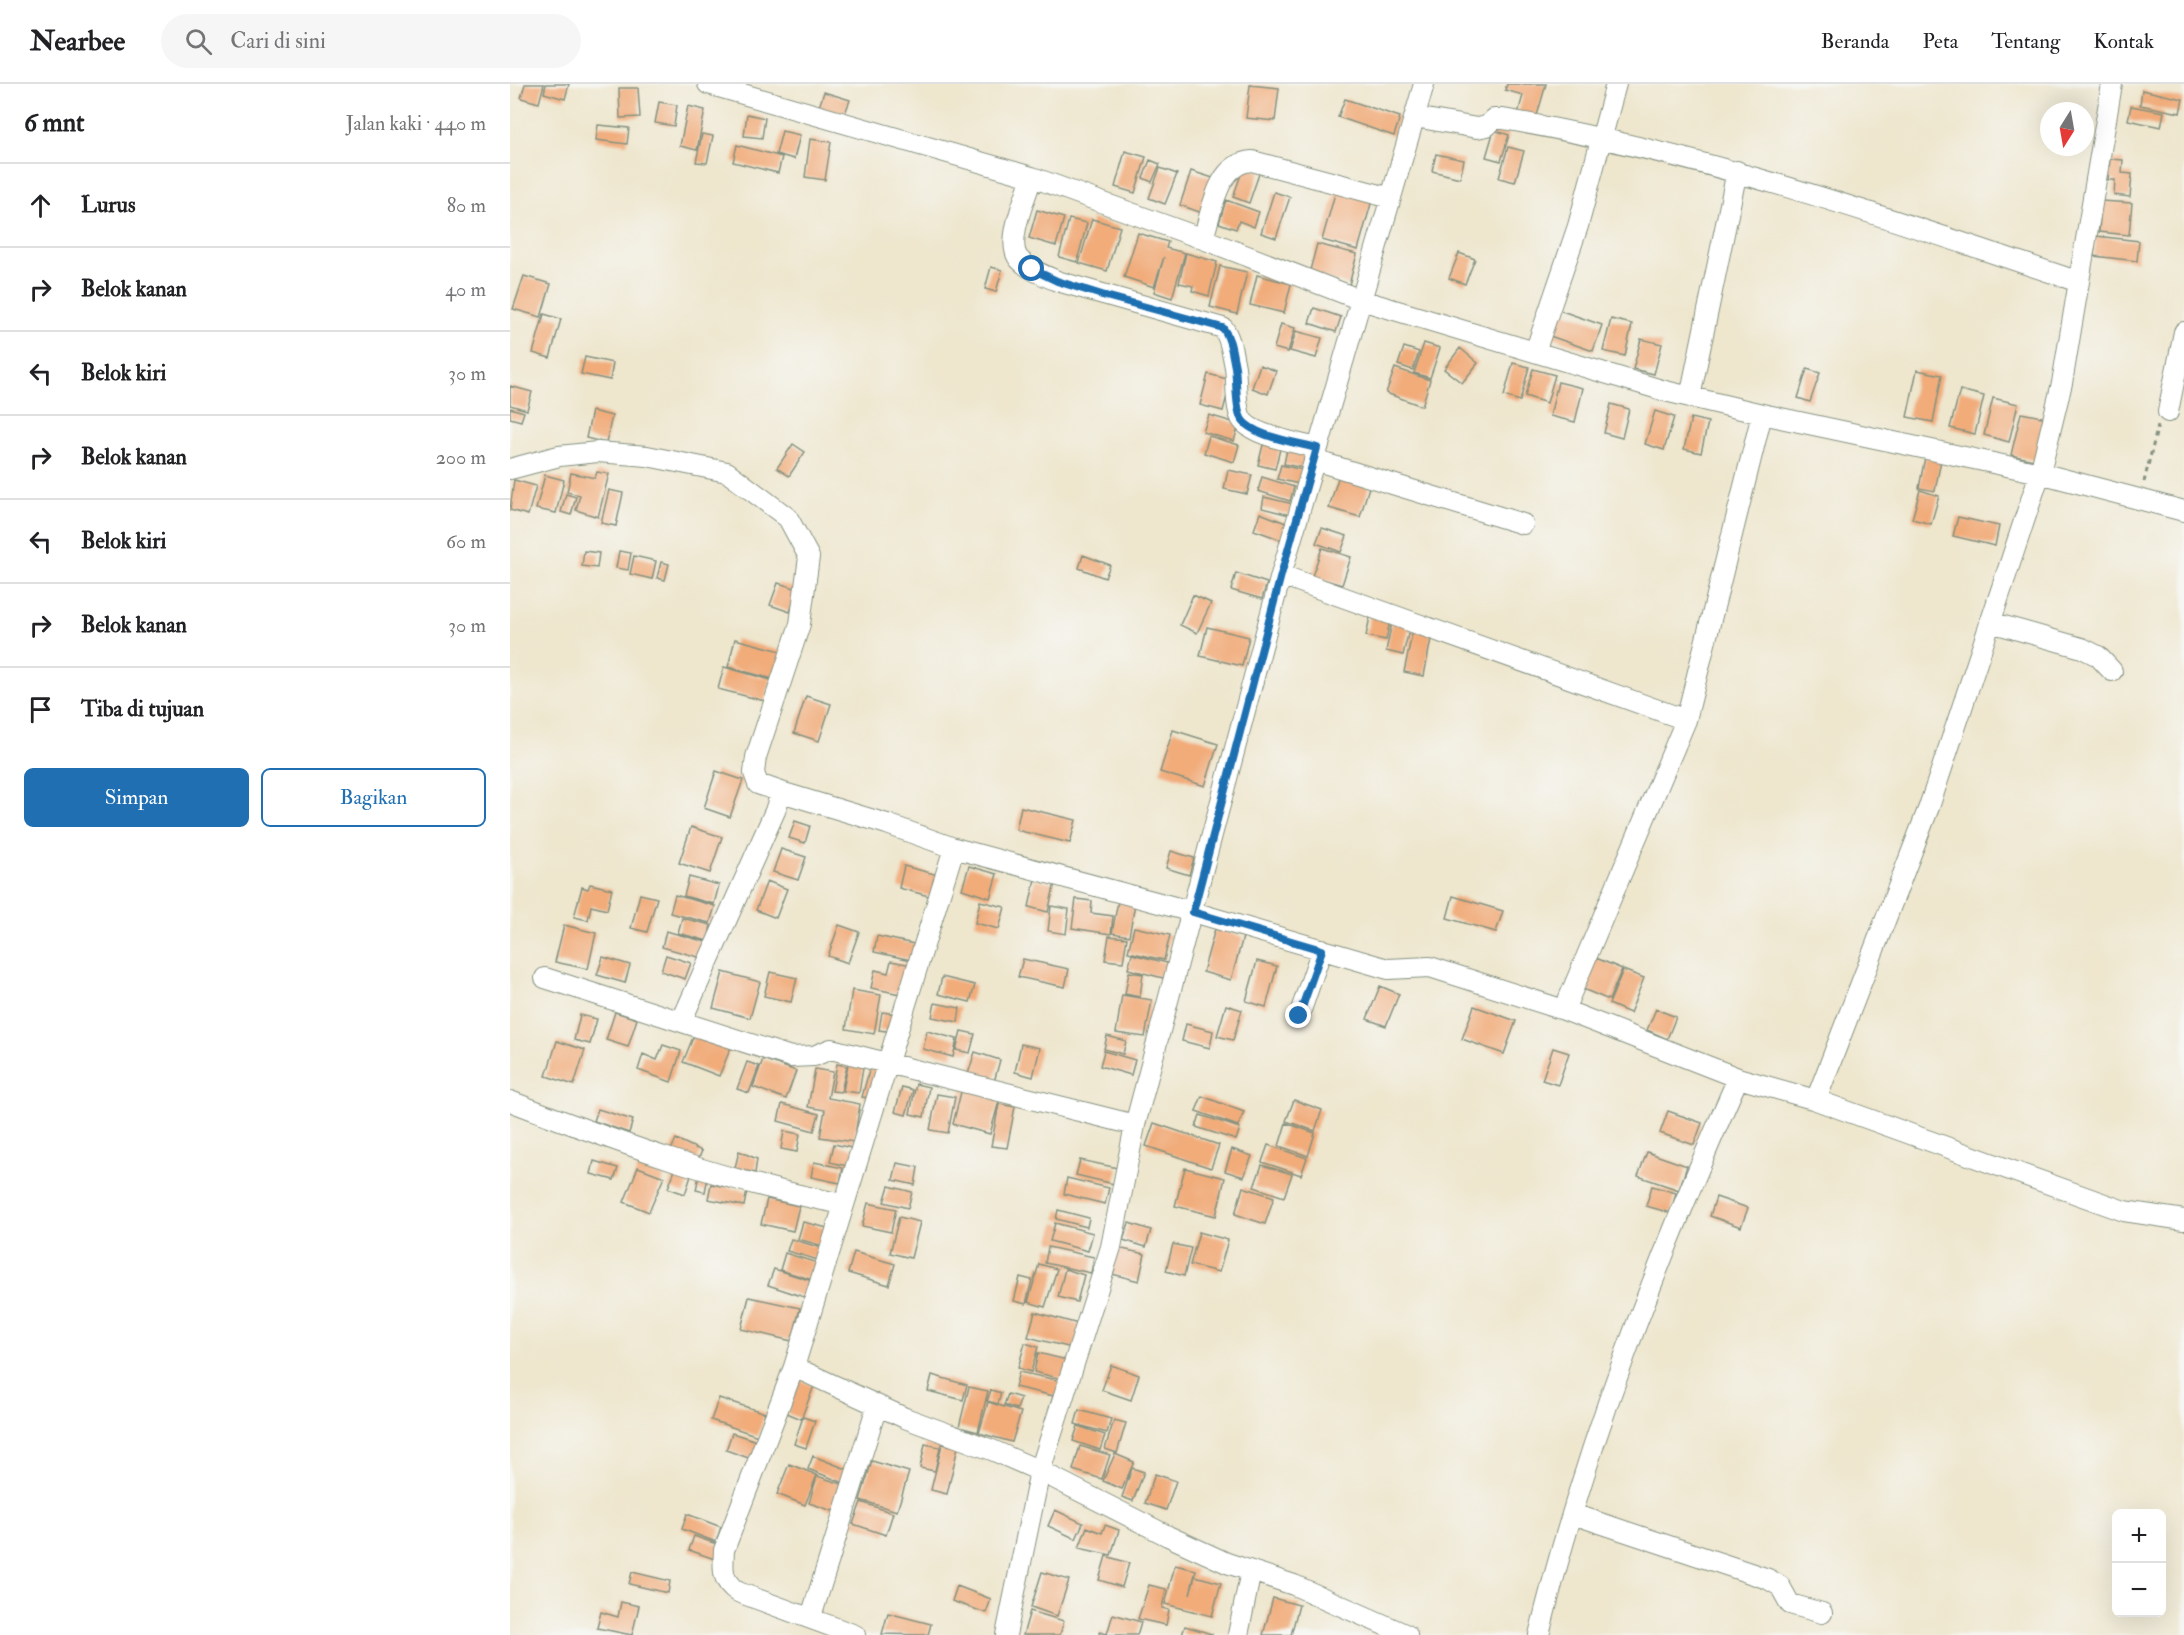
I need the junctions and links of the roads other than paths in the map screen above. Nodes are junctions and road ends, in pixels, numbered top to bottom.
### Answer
1 (708, 84) edge
2 (1424, 84) edge
3 (1616, 84) edge
4 (2112, 84) edge
5 (1415, 117) junction
6 (1603, 141) junction
7 (1737, 171) junction
8 (1032, 177) junction
9 (1391, 198) junction
10 (1203, 239) junction
11 (2079, 282) junction
12 (1361, 300) junction
13 (2184, 332) edge
14 (1535, 352) junction
15 (1690, 397) junction
16 (1762, 414) junction
17 (2163, 418) road end
18 (1316, 454) junction
19 (510, 469) edge
20 (2040, 472) junction
21 (2184, 511) edge
22 (1523, 524) dead end
23 (1281, 575) junction
24 (1990, 622) junction
25 (2112, 671) dead end
26 (1686, 720) junction
27 (781, 792) junction
28 (954, 848) junction
29 (1193, 912) junction
30 (1322, 950) junction
31 (544, 978) dead end
32 (1564, 1010) junction
33 (1299, 1016) dead end
34 (682, 1020) junction
35 (886, 1063) junction
36 (1738, 1078) junction
37 (1816, 1100) junction
38 (510, 1101) edge
39 (1135, 1125) junction
40 (843, 1204) junction
41 (2184, 1220) edge
42 (794, 1367) junction
43 (877, 1406) junction
44 (1040, 1471) junction
45 (1572, 1514) junction
46 (1251, 1571) junction
47 (1822, 1613) dead end
48 (811, 1617) junction
49 (855, 1635) edge
50 (1006, 1635) edge
51 (1238, 1635) edge
52 (1407, 1635) edge
53 (1539, 1635) edge

1 - 8 street
2 - 5 street
3 - 6 street
4 - 11 street
5 - 6 street
5 - 9 street
6 - 7 street
6 - 14 street
7 - 11 street
7 - 15 street
8 - 10 street
8 - 18 street
9 - 10 street
9 - 12 street
10 - 12 street
11 - 20 street
12 - 14 street
12 - 18 street
13 - 17 street
14 - 15 street
15 - 16 street
16 - 20 street
16 - 26 street
18 - 22 street
18 - 23 street
19 - 27 street
20 - 21 street
20 - 24 street
23 - 26 street
23 - 29 street
24 - 25 street
24 - 37 street
26 - 32 street
27 - 28 street
27 - 34 street
28 - 29 street
28 - 35 street
29 - 30 street
29 - 39 street
30 - 32 street
30 - 33 street
31 - 34 street
32 - 36 street
34 - 35 street
35 - 39 street
35 - 40 street
36 - 37 street
36 - 45 street
37 - 41 street
38 - 40 street
39 - 44 street
40 - 42 street
42 - 43 street
42 - 48 street
43 - 44 street
43 - 48 street
44 - 46 street
44 - 50 street
45 - 47 street
45 - 53 street
46 - 51 street
46 - 52 street
48 - 49 street

